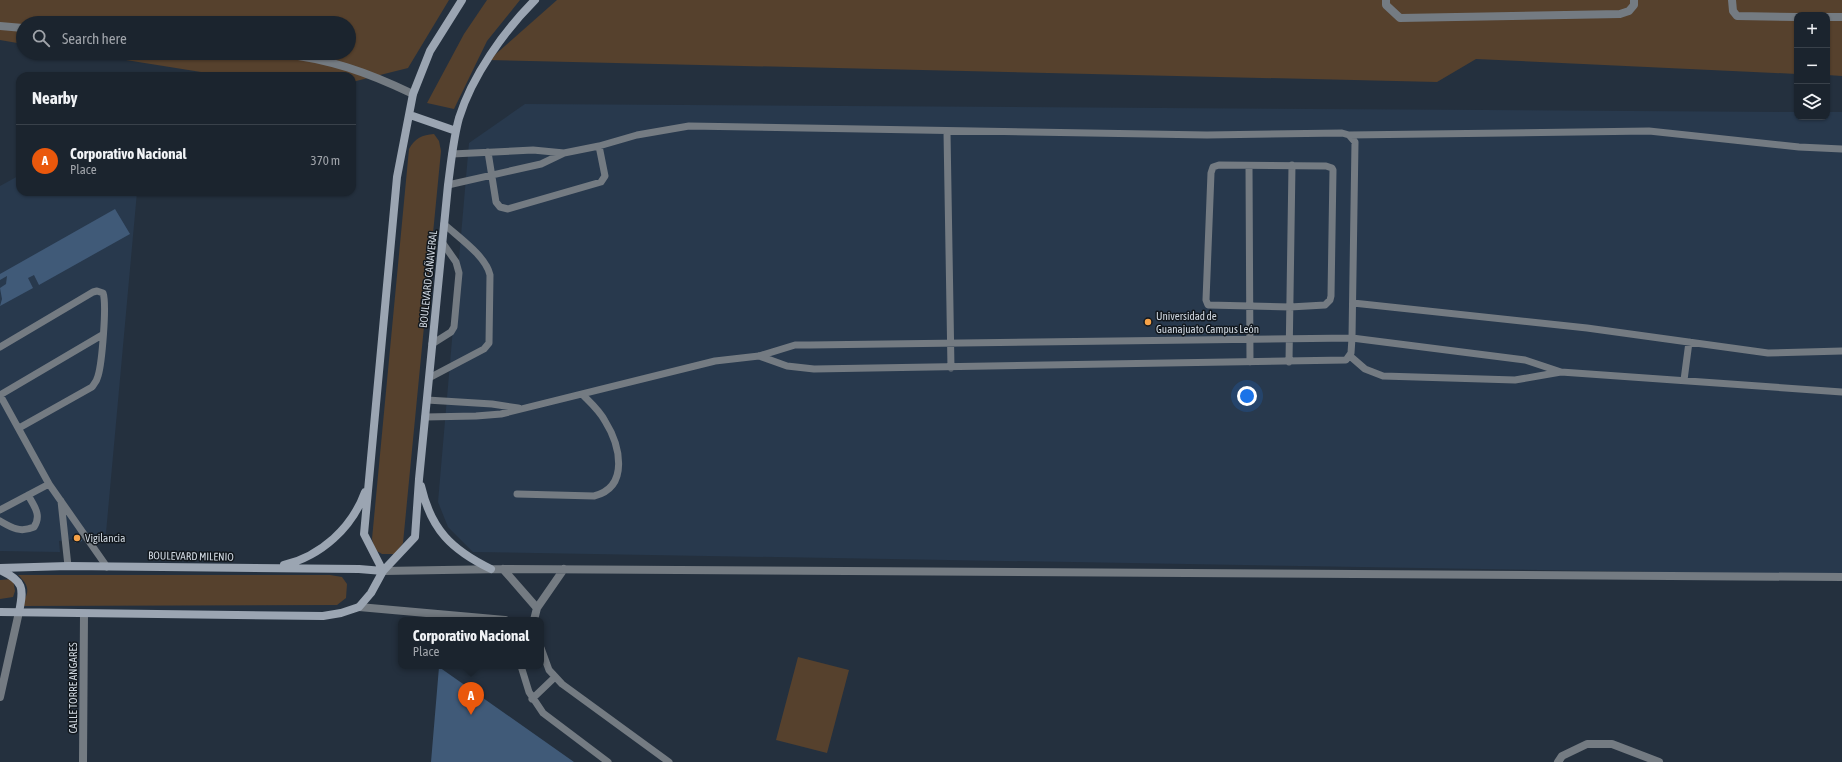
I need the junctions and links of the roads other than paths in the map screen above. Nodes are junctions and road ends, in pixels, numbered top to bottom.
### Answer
1 (462, 0) edge
2 (535, 0) edge
3 (1386, 0) edge
4 (1634, 0) edge
5 (1732, 0) edge
6 (1794, 17) edge
7 (1830, 17) edge
8 (1842, 17) edge
9 (0, 26) edge
10 (16, 27) edge
11 (320, 60) edge
12 (413, 94) junction
13 (410, 115) junction
14 (456, 131) junction
15 (947, 132) junction
16 (1349, 135) junction
17 (599, 146) junction
18 (1842, 149) edge
19 (488, 152) junction
20 (564, 153) junction
21 (452, 154) junction
22 (1292, 165) junction
23 (1249, 166) junction
24 (492, 174) junction
25 (448, 185) junction
26 (444, 224) junction
27 (442, 242) junction
28 (1353, 303) junction
29 (1249, 307) junction
30 (1290, 307) junction
31 (102, 335) junction
32 (1352, 338) junction
33 (1290, 339) junction
34 (1250, 340) junction
35 (1689, 342) junction
36 (432, 344) junction
37 (951, 344) junction
38 (0, 347) edge
39 (1842, 351) edge
40 (759, 356) junction
41 (1350, 356) junction
42 (1250, 362) junction
43 (1289, 362) junction
44 (951, 368) junction
45 (1561, 372) junction
46 (429, 378) junction
47 (1684, 380) junction
48 (1842, 392) edge
49 (583, 394) junction
50 (0, 395) edge
51 (426, 400) junction
52 (521, 408) junction
53 (425, 417) junction
54 (19, 428) junction
55 (419, 479) junction
56 (368, 481) junction
57 (49, 484) junction
58 (516, 494) dead end
59 (28, 495) junction
60 (61, 499) junction
61 (0, 510) edge
62 (0, 521) edge
63 (68, 566) junction
64 (107, 567) junction
65 (273, 568) junction
66 (0, 569) edge
67 (491, 569) junction
68 (503, 569) junction
69 (564, 569) junction
70 (383, 571) junction
71 (1842, 577) edge
72 (359, 607) junction
73 (536, 608) junction
74 (0, 612) edge
75 (19, 612) junction
76 (84, 614) junction
77 (471, 617) edge
78 (534, 617) edge
79 (544, 656) edge
80 (522, 669) edge
81 (555, 677) junction
82 (0, 697) edge
83 (532, 698) junction
84 (83, 762) edge
85 (608, 762) edge
86 (669, 762) edge
87 (1558, 762) edge
88 (1659, 762) edge

1 - 12 street
2 - 14 street, BOULEVARD CAÑAVERAL
3 - 4 street
5 - 6 street
7 - 8 street
9 - 10 street
11 - 12 street
12 - 13 street
13 - 14 street
13 - 56 street
14 - 21 street, BOULEVARD CAÑAVERAL
15 - 16 lane
15 - 17 lane
15 - 37 lane
16 - 18 lane
16 - 28 lane
17 - 20 lane
17 - 24 lane
19 - 20 lane
19 - 21 lane
19 - 24 lane
20 - 24 lane
21 - 25 street, BOULEVARD CAÑAVERAL
22 - 23 lane
22 - 30 lane
22 - 30 lane
23 - 29 lane
23 - 29 lane
24 - 25 lane
25 - 26 street, BOULEVARD CAÑAVERAL
26 - 27 street, BOULEVARD CAÑAVERAL
26 - 46 lane
27 - 36 street, BOULEVARD CAÑAVERAL
27 - 36 lane
28 - 32 lane
28 - 35 lane
29 - 30 lane
29 - 34 lane
30 - 33 lane
31 - 38 lane
31 - 50 lane
31 - 54 lane
32 - 33 lane
32 - 41 lane
32 - 45 lane
33 - 34 lane
33 - 43 lane
34 - 37 lane
34 - 42 lane
35 - 39 lane
35 - 47 lane
36 - 46 street, BOULEVARD CAÑAVERAL
37 - 40 lane
37 - 44 lane
40 - 44 lane
40 - 49 lane
41 - 43 lane
41 - 45 lane
42 - 43 lane
42 - 44 lane
45 - 47 lane
46 - 51 street, BOULEVARD CAÑAVERAL
47 - 48 lane
49 - 52 lane
49 - 58 lane
50 - 54 lane
51 - 52 lane
51 - 53 street, BOULEVARD CAÑAVERAL
52 - 53 lane
53 - 55 street, BOULEVARD CAÑAVERAL
54 - 57 lane
55 - 67 street
55 - 70 street, BOULEVARD CAÑAVERAL
56 - 65 street
56 - 70 street
57 - 59 lane
57 - 60 lane
59 - 61 lane
59 - 62 lane
60 - 63 lane
60 - 64 lane
63 - 64 street, BOULEVARD MILENIO
63 - 66 street, BOULEVARD MILENIO
64 - 65 street, BOULEVARD MILENIO
65 - 70 street, BOULEVARD MILENIO
66 - 75 street
67 - 68 street
67 - 70 street
68 - 69 street
68 - 73 street
69 - 71 street
69 - 73 street
70 - 72 street, BOULEVARD CAÑAVERAL
72 - 76 street
72 - 77 street
73 - 78 street
74 - 75 street
75 - 76 street
75 - 82 street
76 - 84 street, CALLE TORRE ANGARES
79 - 81 lane
80 - 83 lane
81 - 83 lane
81 - 86 lane
83 - 85 lane
87 - 88 street

